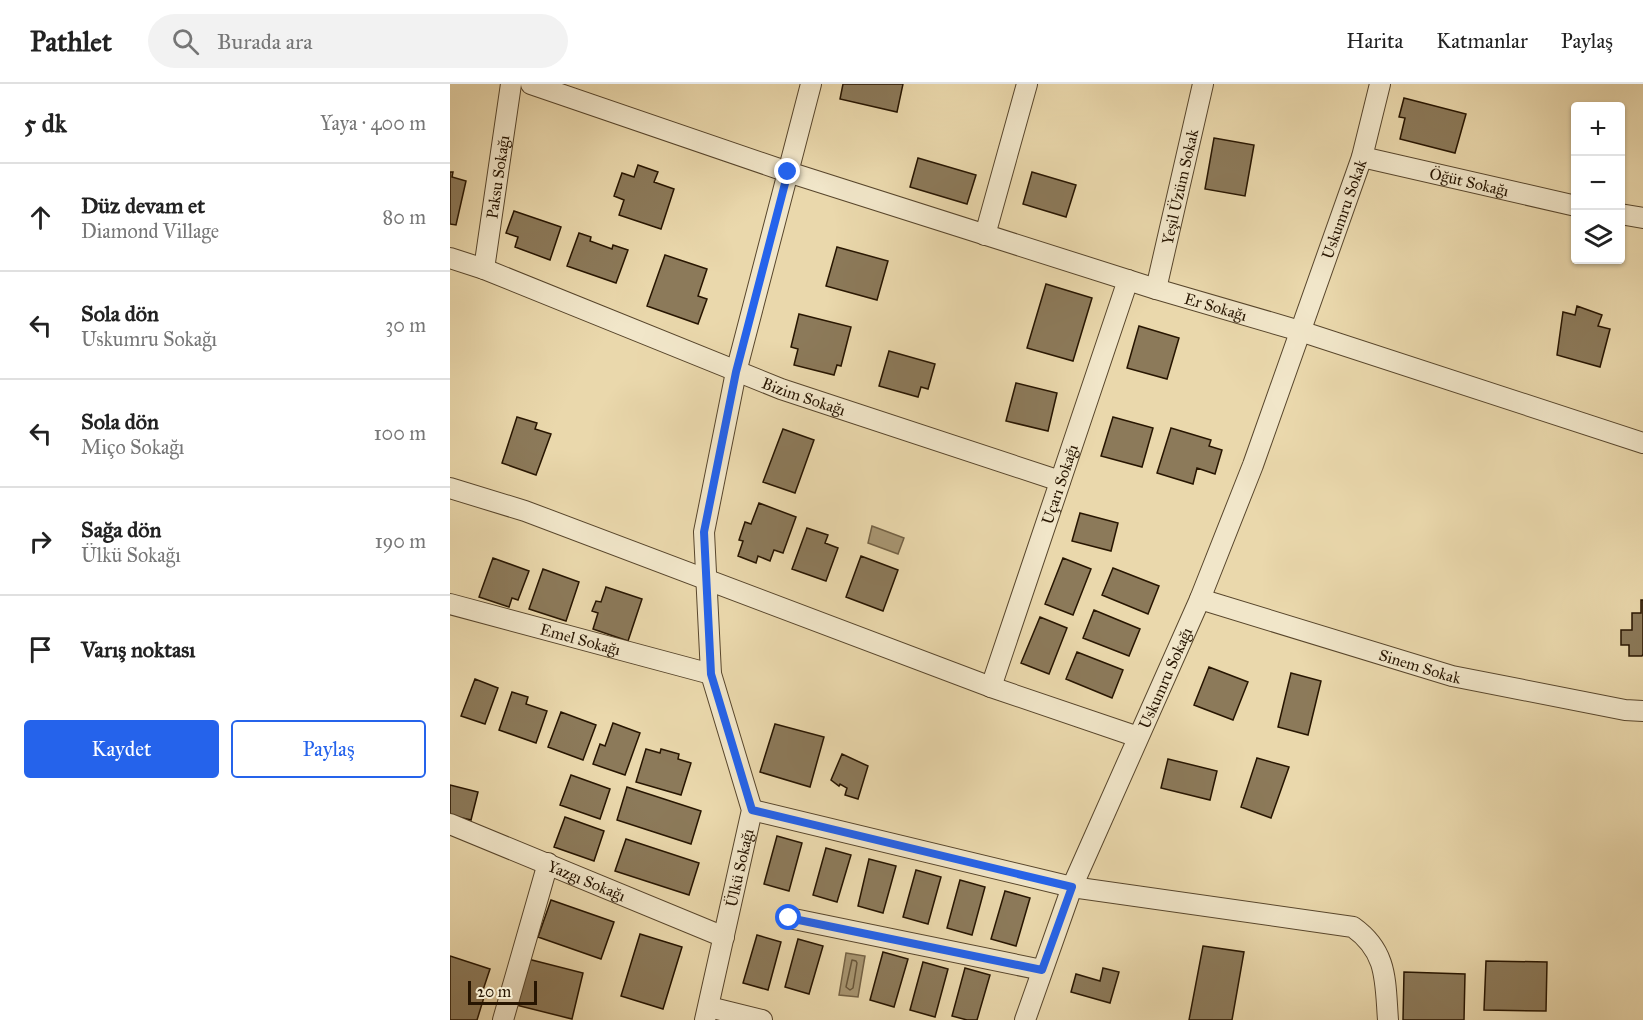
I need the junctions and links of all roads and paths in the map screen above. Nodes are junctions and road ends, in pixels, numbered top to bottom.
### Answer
1 (511, 84) edge
2 (531, 84) edge
3 (811, 84) edge
4 (1027, 84) edge
5 (1203, 84) edge
6 (1380, 84) edge
7 (1362, 157) junction
8 (788, 172) junction
9 (1571, 205) edge
10 (1625, 215) edge
11 (1643, 218) edge
12 (985, 235) junction
13 (450, 258) edge
14 (484, 269) junction
15 (1128, 280) junction
16 (1156, 289) junction
17 (1300, 331) junction
18 (736, 372) junction
19 (1643, 443) edge
20 (1060, 481) junction
21 (450, 488) edge
22 (706, 579) junction
23 (1200, 599) junction
24 (450, 604) edge
25 (711, 674) junction
26 (991, 687) junction
27 (1643, 711) edge
28 (1138, 737) junction
29 (752, 810) junction
30 (450, 824) edge
31 (548, 863) junction
32 (1072, 887) junction
33 (789, 918) dead end
34 (724, 936) junction
35 (1042, 970) junction
36 (707, 1013) edge
37 (502, 1020) edge
38 (762, 1020) edge
39 (1025, 1020) edge
40 (1388, 1020) edge

1 - 14 street, Paksu Sokağı
2 - 8 street, Er Sokağı
3 - 8 street, Ülkü Sokağı
4 - 12 street
5 - 16 street, Yeşil Üzüm Sokak
6 - 7 street, Uskumru Sokak
7 - 9 street, Öğüt Sokağı
7 - 17 street, Uskumru Sokak
8 - 12 street, Er Sokağı
8 - 18 street, Ülkü Sokağı
10 - 11 street
12 - 15 street, Er Sokağı
13 - 14 street, Bizim Sokağı
14 - 18 street, Bizim Sokağı
15 - 16 street, Er Sokağı
15 - 20 street, Uçarı Sokağı
16 - 17 street, Er Sokağı
17 - 19 street, Er Sokağı
17 - 23 street, Uskumru Sokağı
18 - 20 street, Bizim Sokağı
18 - 22 street, Ülkü Sokağı
20 - 26 street, Uçarı Sokağı
21 - 22 street
22 - 25 street, Ülkü Sokağı
22 - 26 street
23 - 27 street, Sinem Sokak
23 - 28 street, Uskumru Sokağı
24 - 25 street, Emel Sokağı
25 - 29 street, Ülkü Sokağı
26 - 28 street
28 - 32 street, Uskumru Sokağı
29 - 32 street
29 - 34 street, Ülkü Sokağı
30 - 31 street, Yazgı Sokağı
31 - 34 street, Yazgı Sokağı
31 - 37 street
32 - 35 street, Uskumru Sokağı
32 - 40 street
33 - 35 street
34 - 36 street, Ülkü Sokağı
35 - 39 street, Uskumru Sokağı
36 - 38 street

